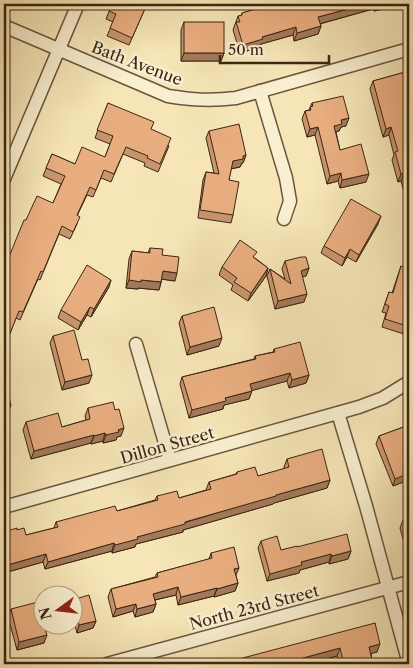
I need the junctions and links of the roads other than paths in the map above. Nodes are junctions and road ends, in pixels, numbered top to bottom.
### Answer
1 (78, 4) edge
2 (4, 26) edge
3 (59, 50) junction
4 (409, 50) edge
5 (260, 91) junction
6 (4, 179) edge
7 (284, 219) dead end
8 (136, 344) dead end
9 (409, 382) edge
10 (338, 413) junction
11 (170, 460) junction
12 (4, 507) edge
13 (409, 582) edge
14 (388, 588) junction
15 (107, 664) edge
16 (409, 664) edge

1 - 3 street
2 - 3 street, Bath Avenue
3 - 5 street, Bath Avenue
3 - 6 street
4 - 5 street, Bath Avenue
5 - 7 street
8 - 11 street
9 - 10 street, Dillon Street
10 - 11 street, Dillon Street
10 - 14 street
11 - 12 street, Dillon Street
13 - 14 street, North 23rd Street
14 - 15 street, North 23rd Street
14 - 16 street

